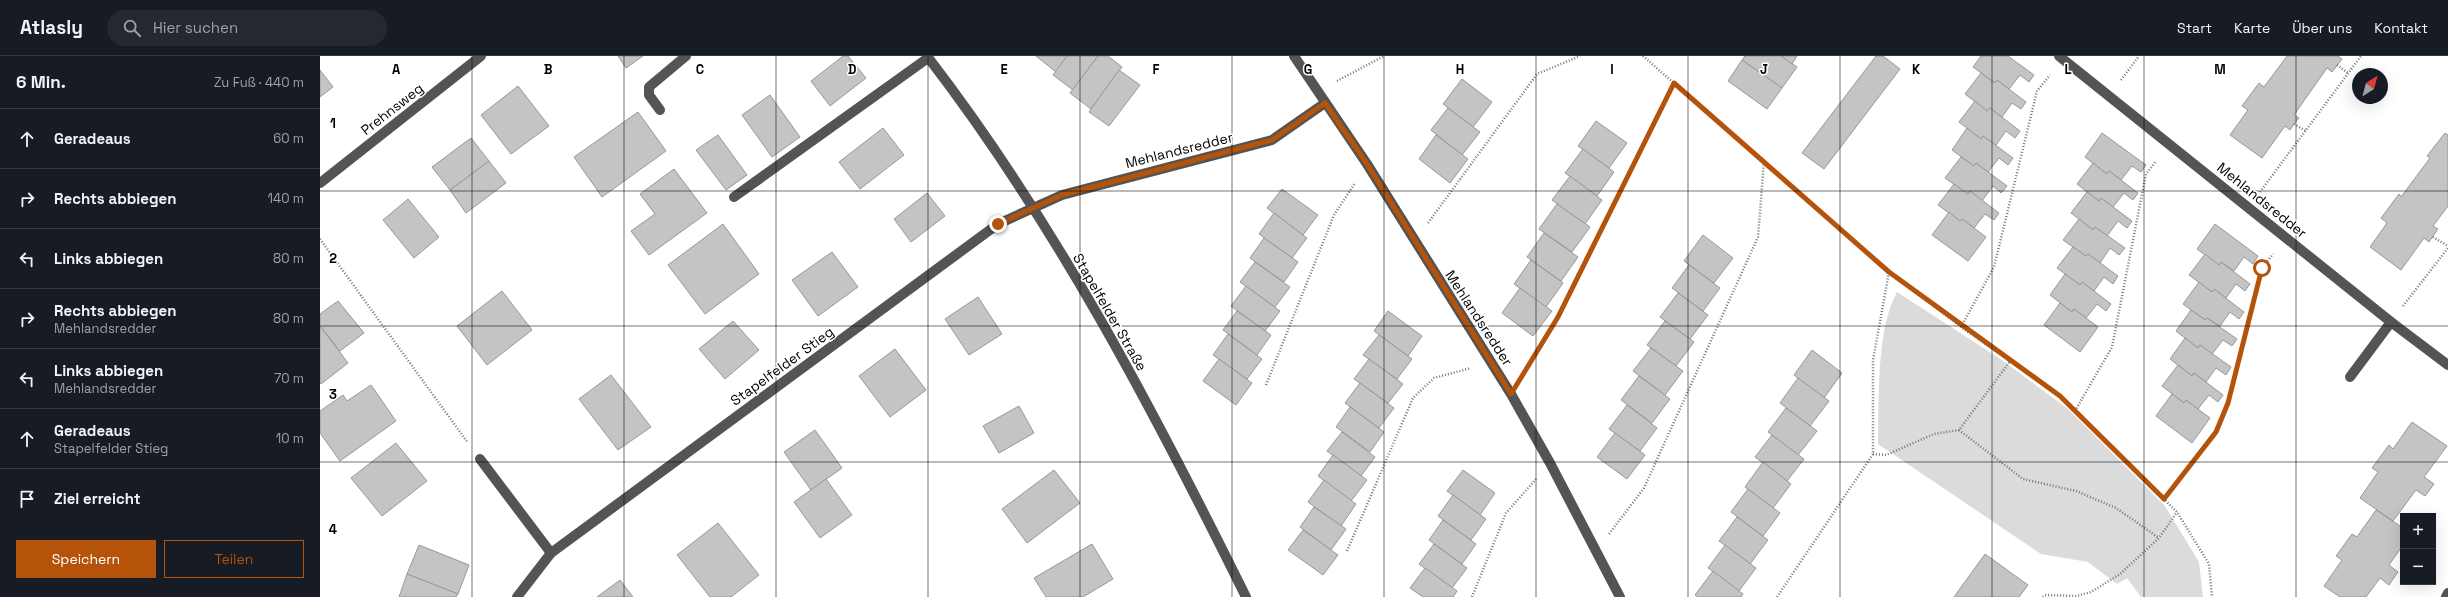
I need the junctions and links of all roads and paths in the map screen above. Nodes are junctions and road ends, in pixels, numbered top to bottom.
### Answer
1 (481, 56) edge
2 (686, 56) edge
3 (1294, 56) edge
4 (1384, 56) edge
5 (1580, 56) edge
6 (1643, 56) edge
7 (2138, 56) edge
8 (2361, 56) edge
9 (928, 57) edge
10 (2061, 58) edge
11 (2337, 65) dead end
12 (2348, 73) junction
13 (1674, 83) junction
14 (2110, 96) junction
15 (1325, 103) junction
16 (660, 110) dead end
17 (2294, 124) dead end
18 (2306, 131) junction
19 (2170, 145) junction
20 (1764, 161) junction
21 (1367, 164) junction
22 (320, 184) edge
23 (734, 197) dead end
24 (1032, 207) junction
25 (2248, 207) junction
26 (2433, 237) dead end
27 (2286, 238) junction
28 (320, 239) edge
29 (1414, 242) junction
30 (2448, 247) edge
31 (1889, 272) junction
32 (2391, 322) junction
33 (1962, 327) junction
34 (2011, 360) junction
35 (1491, 362) junction
36 (2448, 365) edge
37 (2350, 377) dead end
38 (1266, 385) dead end
39 (1511, 394) junction
40 (2075, 410) junction
41 (1959, 430) junction
42 (1873, 454) junction
43 (480, 459) joint
44 (1550, 462) junction
45 (2164, 499) junction
46 (2177, 512) junction
47 (2159, 538) junction
48 (1347, 551) dead end
49 (1596, 552) junction
50 (551, 553) junction
51 (2448, 592) edge
52 (517, 597) edge
53 (1246, 597) edge
54 (1472, 597) edge
55 (1620, 597) edge
56 (1778, 597) edge
57 (2043, 597) edge
58 (2212, 597) edge
59 (2446, 597) edge

1 - 22 street, Prehnsweg
2 - 16 street
3 - 15 street, Mehlandsredder
4 - 15 path
5 - 29 path
6 - 13 path
7 - 14 path
8 - 12 path
9 - 23 street
9 - 24 street, Stapelfelder Straße
10 - 14 street, Mehlandsredder
10 - 33 path
11 - 12 path
12 - 18 path
13 - 20 path
13 - 39 path
14 - 19 street, Mehlandsredder
15 - 21 street, Mehlandsredder
15 - 24 street, Mehlandsredder
17 - 18 path
18 - 25 path
19 - 25 street, Mehlandsredder
19 - 40 path
20 - 31 path
20 - 49 path
21 - 29 street, Mehlandsredder
21 - 38 path
24 - 50 street, Stapelfelder Stieg
24 - 53 street, Stapelfelder Straße
25 - 27 street, Mehlandsredder
26 - 30 path
27 - 32 street, Mehlandsredder
27 - 45 path
28 - 43 path
29 - 35 street, Mehlandsredder
30 - 32 path
31 - 33 path
31 - 42 path
32 - 36 street, Mehlandsredder
32 - 37 street
33 - 34 path
34 - 40 path
34 - 41 path
35 - 39 street, Mehlandsredder
35 - 48 path
39 - 44 street, Mehlandsredder
40 - 45 path
41 - 42 path
41 - 47 path
42 - 56 path
43 - 50 street
44 - 49 street, Mehlandsredder
44 - 54 path
45 - 46 path
46 - 47 path
46 - 58 path
47 - 57 path
49 - 55 street, Mehlandsredder
50 - 52 street, Stapelfelder Stieg
51 - 59 street

